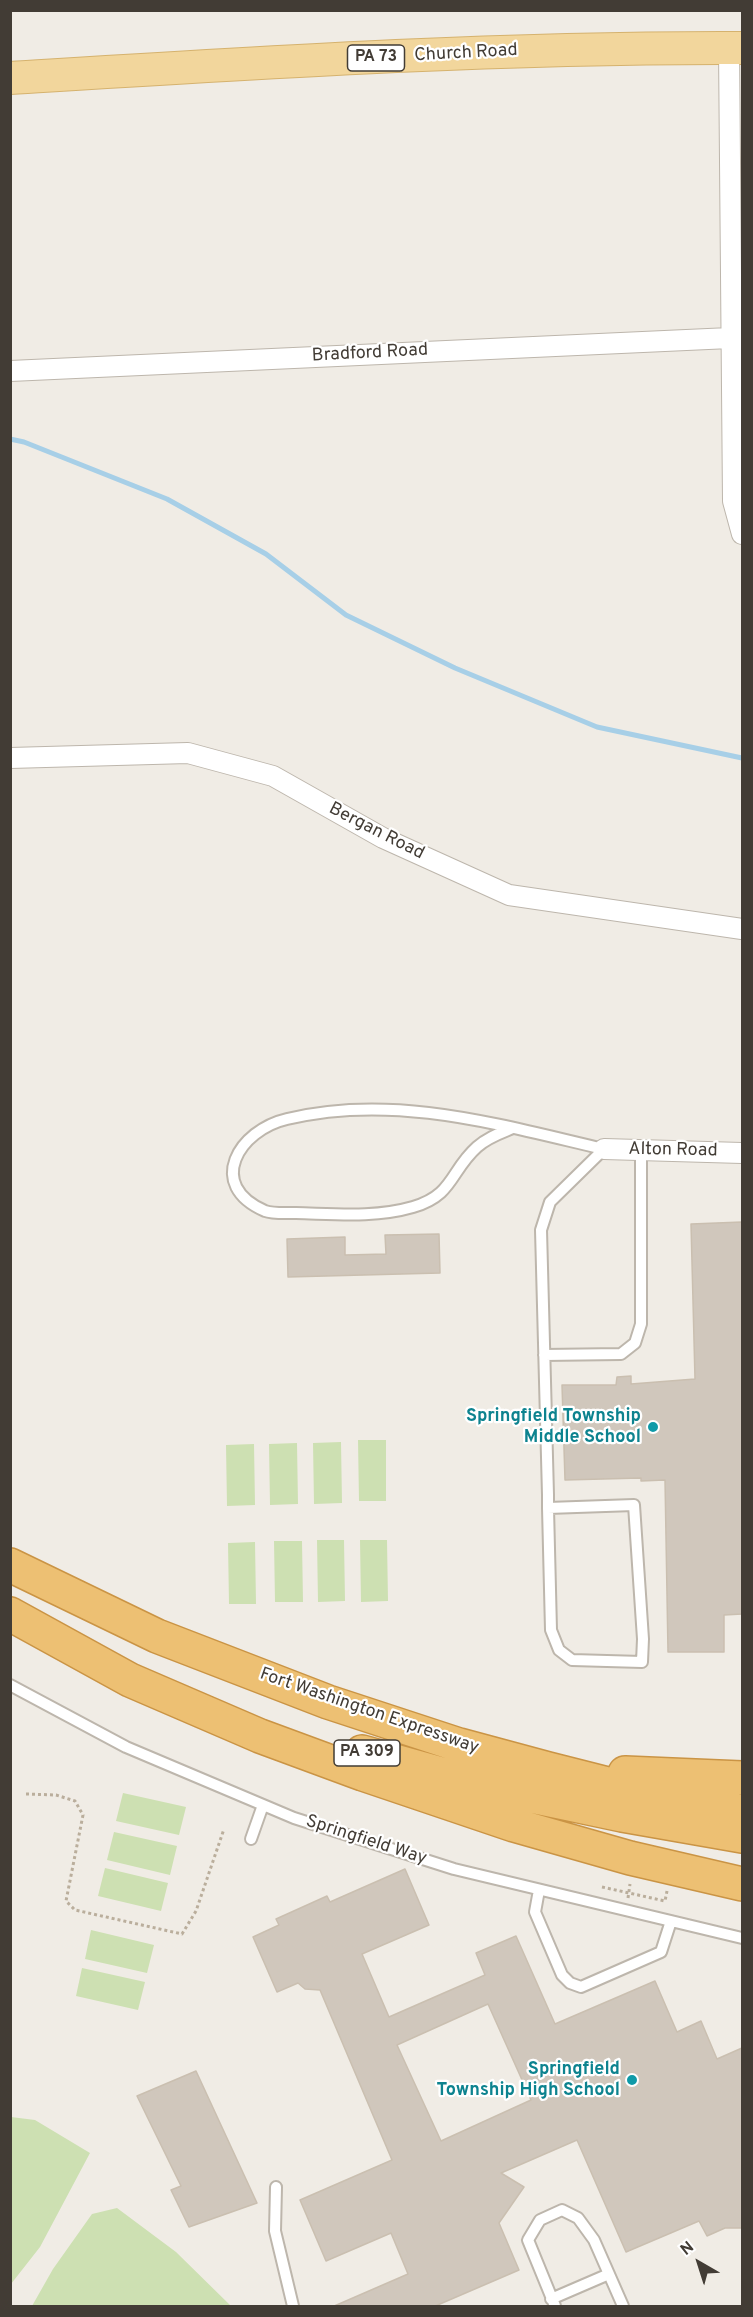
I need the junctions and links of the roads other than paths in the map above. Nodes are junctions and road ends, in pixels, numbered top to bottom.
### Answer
1 (736, 48) edge
2 (10, 78) edge
3 (730, 338) junction
4 (10, 371) edge
5 (742, 534) edge
6 (10, 758) edge
7 (742, 929) edge
8 (513, 1128) junction
9 (604, 1149) junction
10 (641, 1151) junction
11 (742, 1153) edge
12 (544, 1355) junction
13 (548, 1508) junction
14 (10, 1565) edge
15 (10, 1610) edge
16 (10, 1614) edge
17 (10, 1685) edge
18 (548, 1769) junction
19 (742, 1778) edge
20 (263, 1805) junction
21 (742, 1812) edge
22 (742, 1836) edge
23 (251, 1839) dead end
24 (742, 1884) edge
25 (539, 1890) junction
26 (671, 1921) junction
27 (742, 1938) edge
28 (276, 2187) dead end
29 (609, 2274) junction
30 (553, 2303) edge
31 (293, 2307) edge
32 (623, 2307) edge

1 - 2 main road, Church Road / PA 73
1 - 3 street
3 - 4 street, Bradford Road
3 - 5 street
6 - 7 street, Bergan Road
8 - 8 lane
8 - 9 lane
9 - 10 street, Alton Road
9 - 12 lane
10 - 11 street, Alton Road
10 - 12 lane
12 - 13 lane
13 - 13 lane
14 - 18 highway, Fort Washington Expressway / PA 309
15 - 22 highway, PA 309
16 - 24 highway
17 - 20 lane, Springfield Way
18 - 19 highway
18 - 21 highway, Fort Washington Expressway / PA 309
20 - 23 lane
20 - 25 lane, Springfield Way
25 - 26 lane, Springfield Way
25 - 26 lane
26 - 27 lane, Springfield Way
28 - 31 lane
29 - 30 lane
29 - 30 lane
29 - 32 lane

